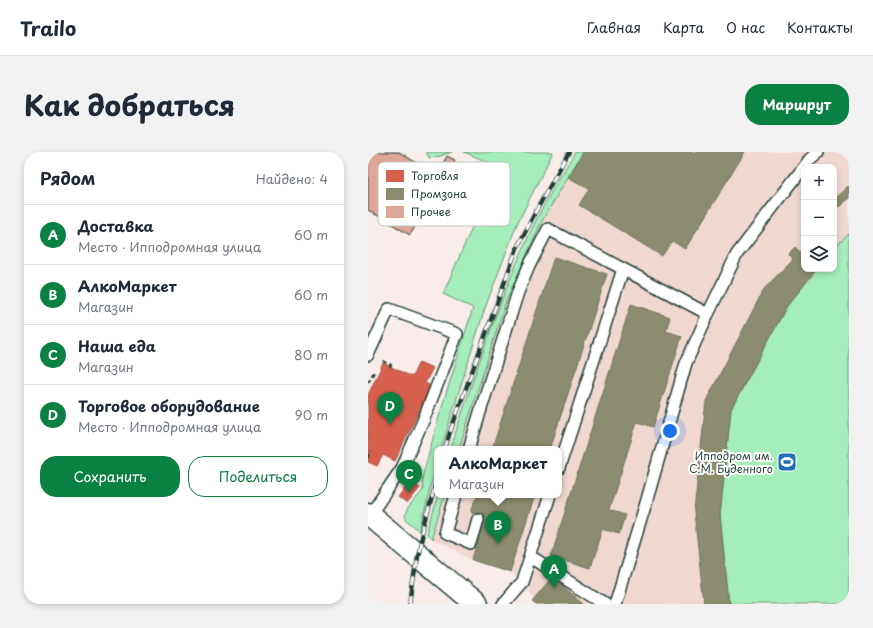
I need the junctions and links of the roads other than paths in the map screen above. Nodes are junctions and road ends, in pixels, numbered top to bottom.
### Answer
1 (818, 152) edge
2 (623, 269) junction
3 (708, 314) junction
4 (368, 355) edge
5 (470, 446) edge
6 (562, 459) edge
7 (455, 498) edge
8 (549, 498) edge
9 (369, 514) edge
10 (478, 519) dead end
11 (530, 557) junction
12 (476, 604) edge
13 (504, 604) edge
14 (605, 604) edge
15 (615, 604) edge

1 - 3 lane
2 - 3 lane
2 - 5 lane
2 - 6 lane
3 - 15 lane
4 - 9 lane
7 - 10 lane
8 - 11 lane
9 - 12 street
11 - 13 lane
11 - 14 lane

